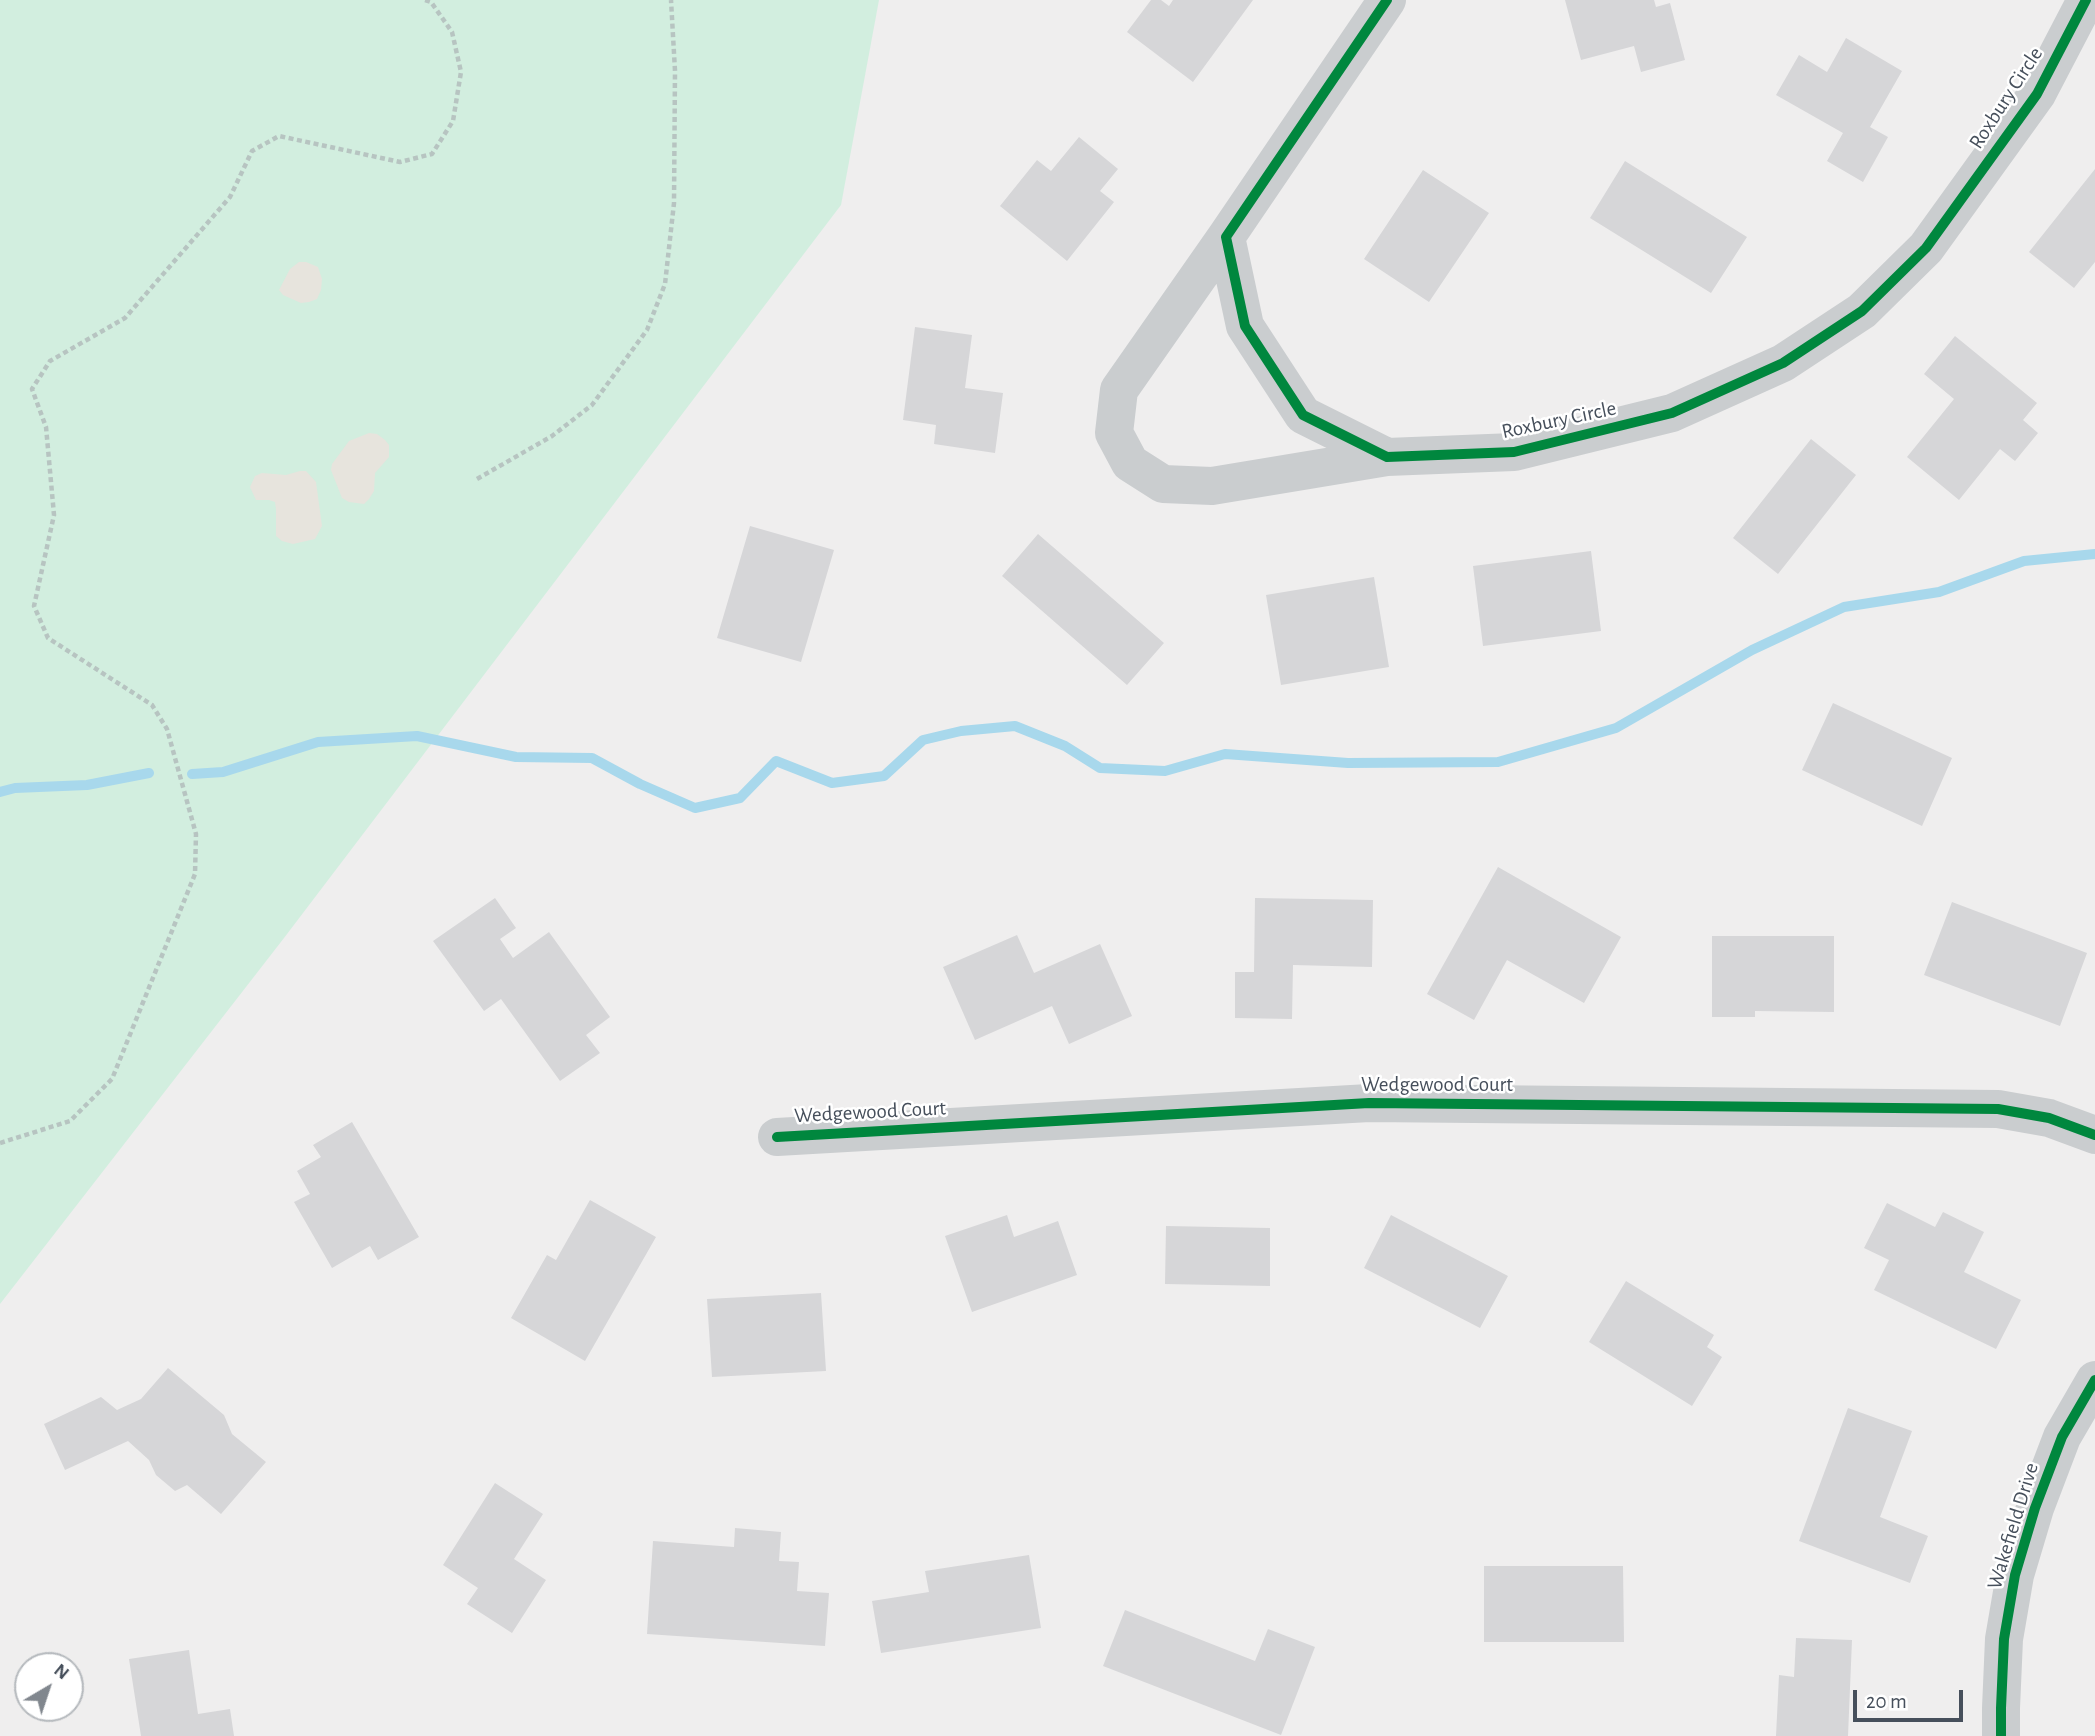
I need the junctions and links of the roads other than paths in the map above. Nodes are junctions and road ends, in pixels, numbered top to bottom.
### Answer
1 (1387, 0) edge
2 (2086, 0) edge
3 (1226, 237) junction
4 (1387, 457) junction
5 (2095, 1135) edge
6 (777, 1137) dead end
7 (2095, 1380) edge
8 (2001, 1736) edge

1 - 3 street, Roxbury Circle
2 - 4 street, Roxbury Circle
3 - 4 street, Roxbury Circle
3 - 4 street, Roxbury Circle
5 - 6 street, Wedgewood Court
7 - 8 street, Wakefield Drive

